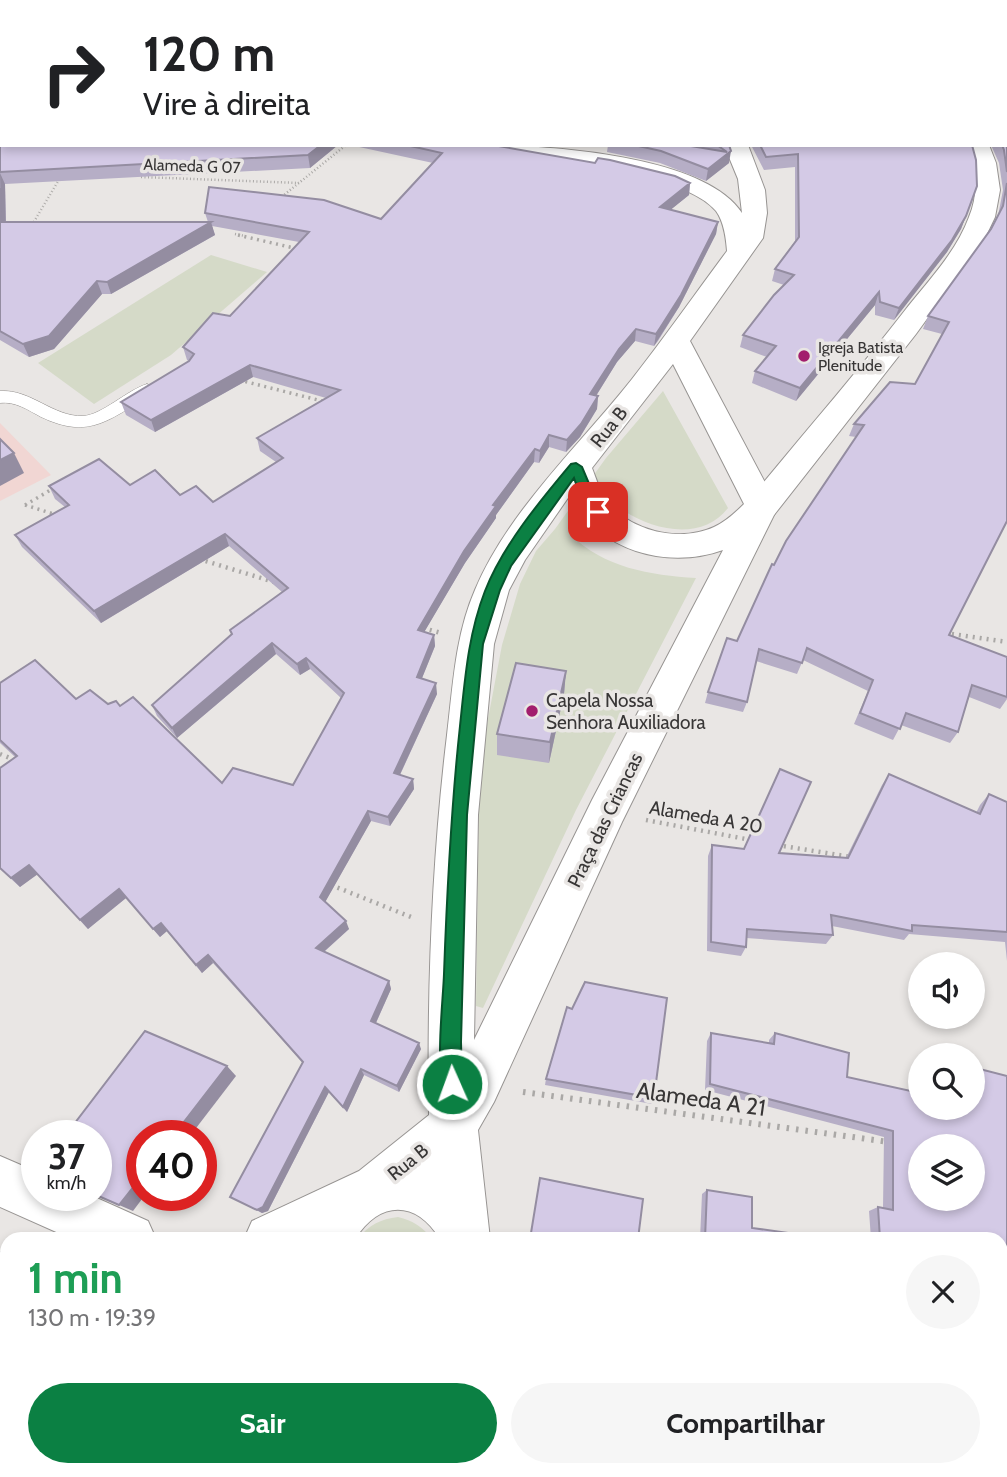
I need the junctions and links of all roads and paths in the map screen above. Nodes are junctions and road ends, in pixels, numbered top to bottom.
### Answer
1 (344, 147) edge
2 (501, 147) edge
3 (737, 147) edge
4 (978, 147) edge
5 (50, 174) edge
6 (139, 177) edge
7 (299, 183) junction
8 (278, 200) edge
9 (246, 226) edge
10 (28, 231) edge
11 (299, 250) edge
12 (740, 253) junction
13 (676, 341) junction
14 (236, 380) edge
15 (162, 381) edge
16 (0, 397) edge
17 (338, 406) edge
18 (733, 450) junction
19 (799, 459) junction
20 (576, 467) junction
21 (60, 485) edge
22 (762, 507) junction
23 (65, 517) edge
24 (197, 558) edge
25 (277, 583) edge
26 (423, 628) edge
27 (938, 632) edge
28 (1007, 642) edge
29 (476, 644) junction
30 (0, 754) edge
31 (26, 764) edge
32 (606, 813) junction
33 (758, 841) edge
34 (772, 844) edge
35 (864, 860) edge
36 (324, 882) edge
37 (454, 934) junction
38 (465, 1105) junction
39 (893, 1143) edge
40 (0, 1181) edge
41 (367, 1192) junction
42 (114, 1232) edge
43 (284, 1232) edge
44 (329, 1232) edge
45 (465, 1232) edge
46 (467, 1232) edge

1 - 7 path
2 - 12 street
3 - 12 street, Rua B
4 - 19 street
5 - 10 path
6 - 7 path, Alameda G 07
7 - 8 path
9 - 11 path
12 - 13 street, Rua B
13 - 18 street
13 - 20 street, Rua B
14 - 17 path
15 - 16 lane
18 - 19 street
18 - 22 street
19 - 22 street
20 - 22 street
20 - 29 street, Rua B
21 - 23 path
22 - 32 street, Praça das Criancas
24 - 25 path
26 - 29 path
27 - 28 path
29 - 37 street, Rua B
30 - 31 path
32 - 33 path, Alameda A 20
32 - 38 street, Praça das Criancas
34 - 35 path, Alameda A 20
36 - 37 path
37 - 38 street, Rua B
38 - 39 path, Alameda A 21
38 - 41 street, Rua B
38 - 46 street
40 - 42 street
41 - 43 street
41 - 44 street
41 - 45 street

